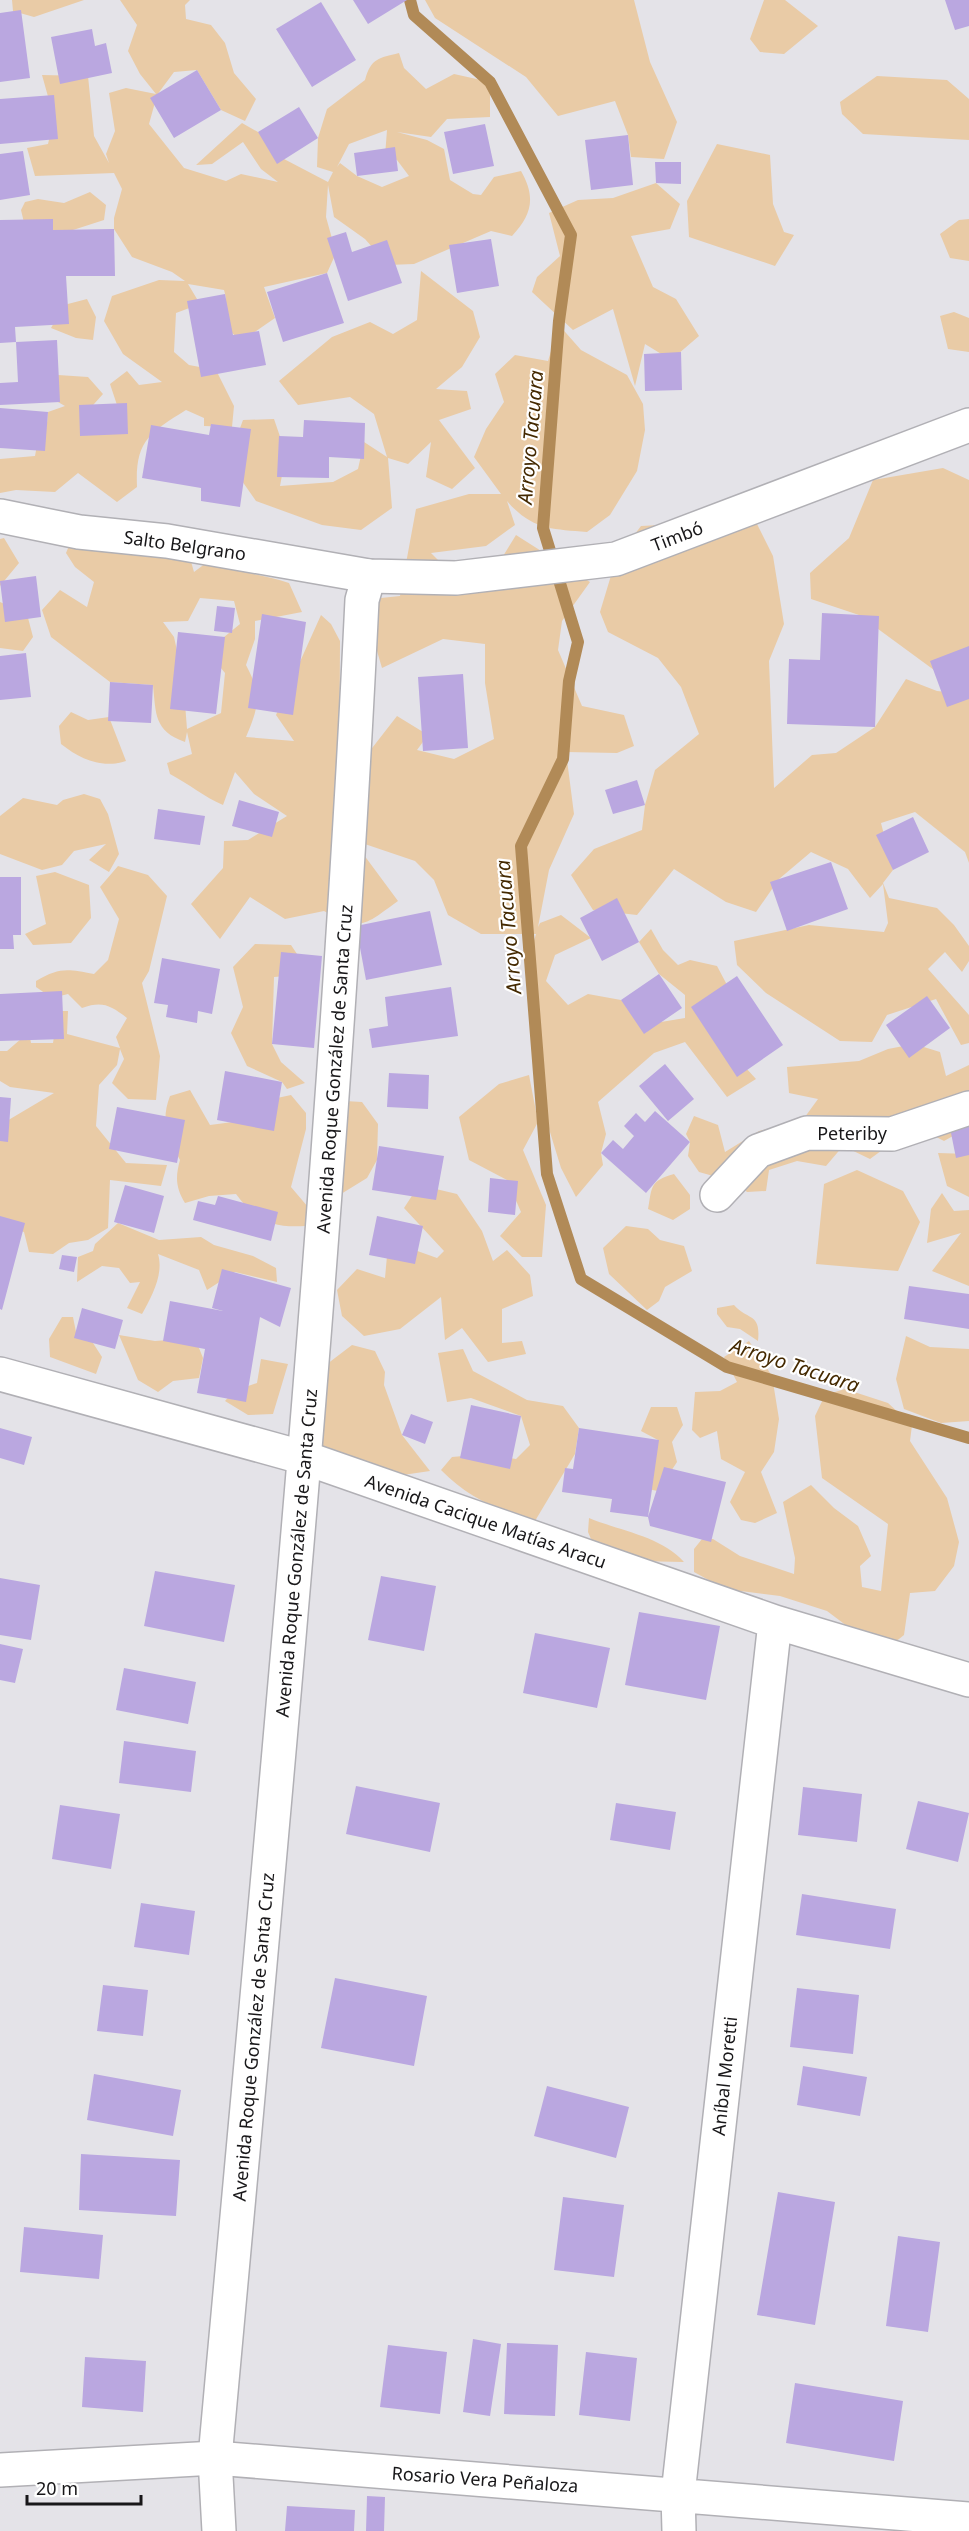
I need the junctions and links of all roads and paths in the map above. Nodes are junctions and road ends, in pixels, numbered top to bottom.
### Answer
1 (969, 425) edge
2 (0, 516) edge
3 (369, 576) junction
4 (969, 1108) edge
5 (717, 1195) dead end
6 (0, 1374) edge
7 (305, 1458) junction
8 (775, 1622) junction
9 (969, 1680) edge
10 (215, 2458) junction
11 (0, 2470) edge
12 (678, 2494) junction
13 (969, 2519) edge
14 (219, 2531) edge
15 (679, 2531) edge

1 - 3 street, Timbó
2 - 3 street, Salto Belgrano
3 - 7 street, Avenida Roque González de Santa Cruz
4 - 5 street, Peteriby
6 - 7 street, Avenida Cacique Matías Aracu
7 - 8 street, Avenida Cacique Matías Aracu
7 - 10 street, Avenida Roque González de Santa Cruz
8 - 9 street, Avenida Cacique Matías Aracu
8 - 12 street, Aníbal Moretti
10 - 11 street, Rosario Vera Peñaloza
10 - 12 street, Rosario Vera Peñaloza
10 - 14 street, Avenida Roque González de Santa Cruz
12 - 13 street, Rosario Vera Peñaloza
12 - 15 street, Aníbal Moretti

